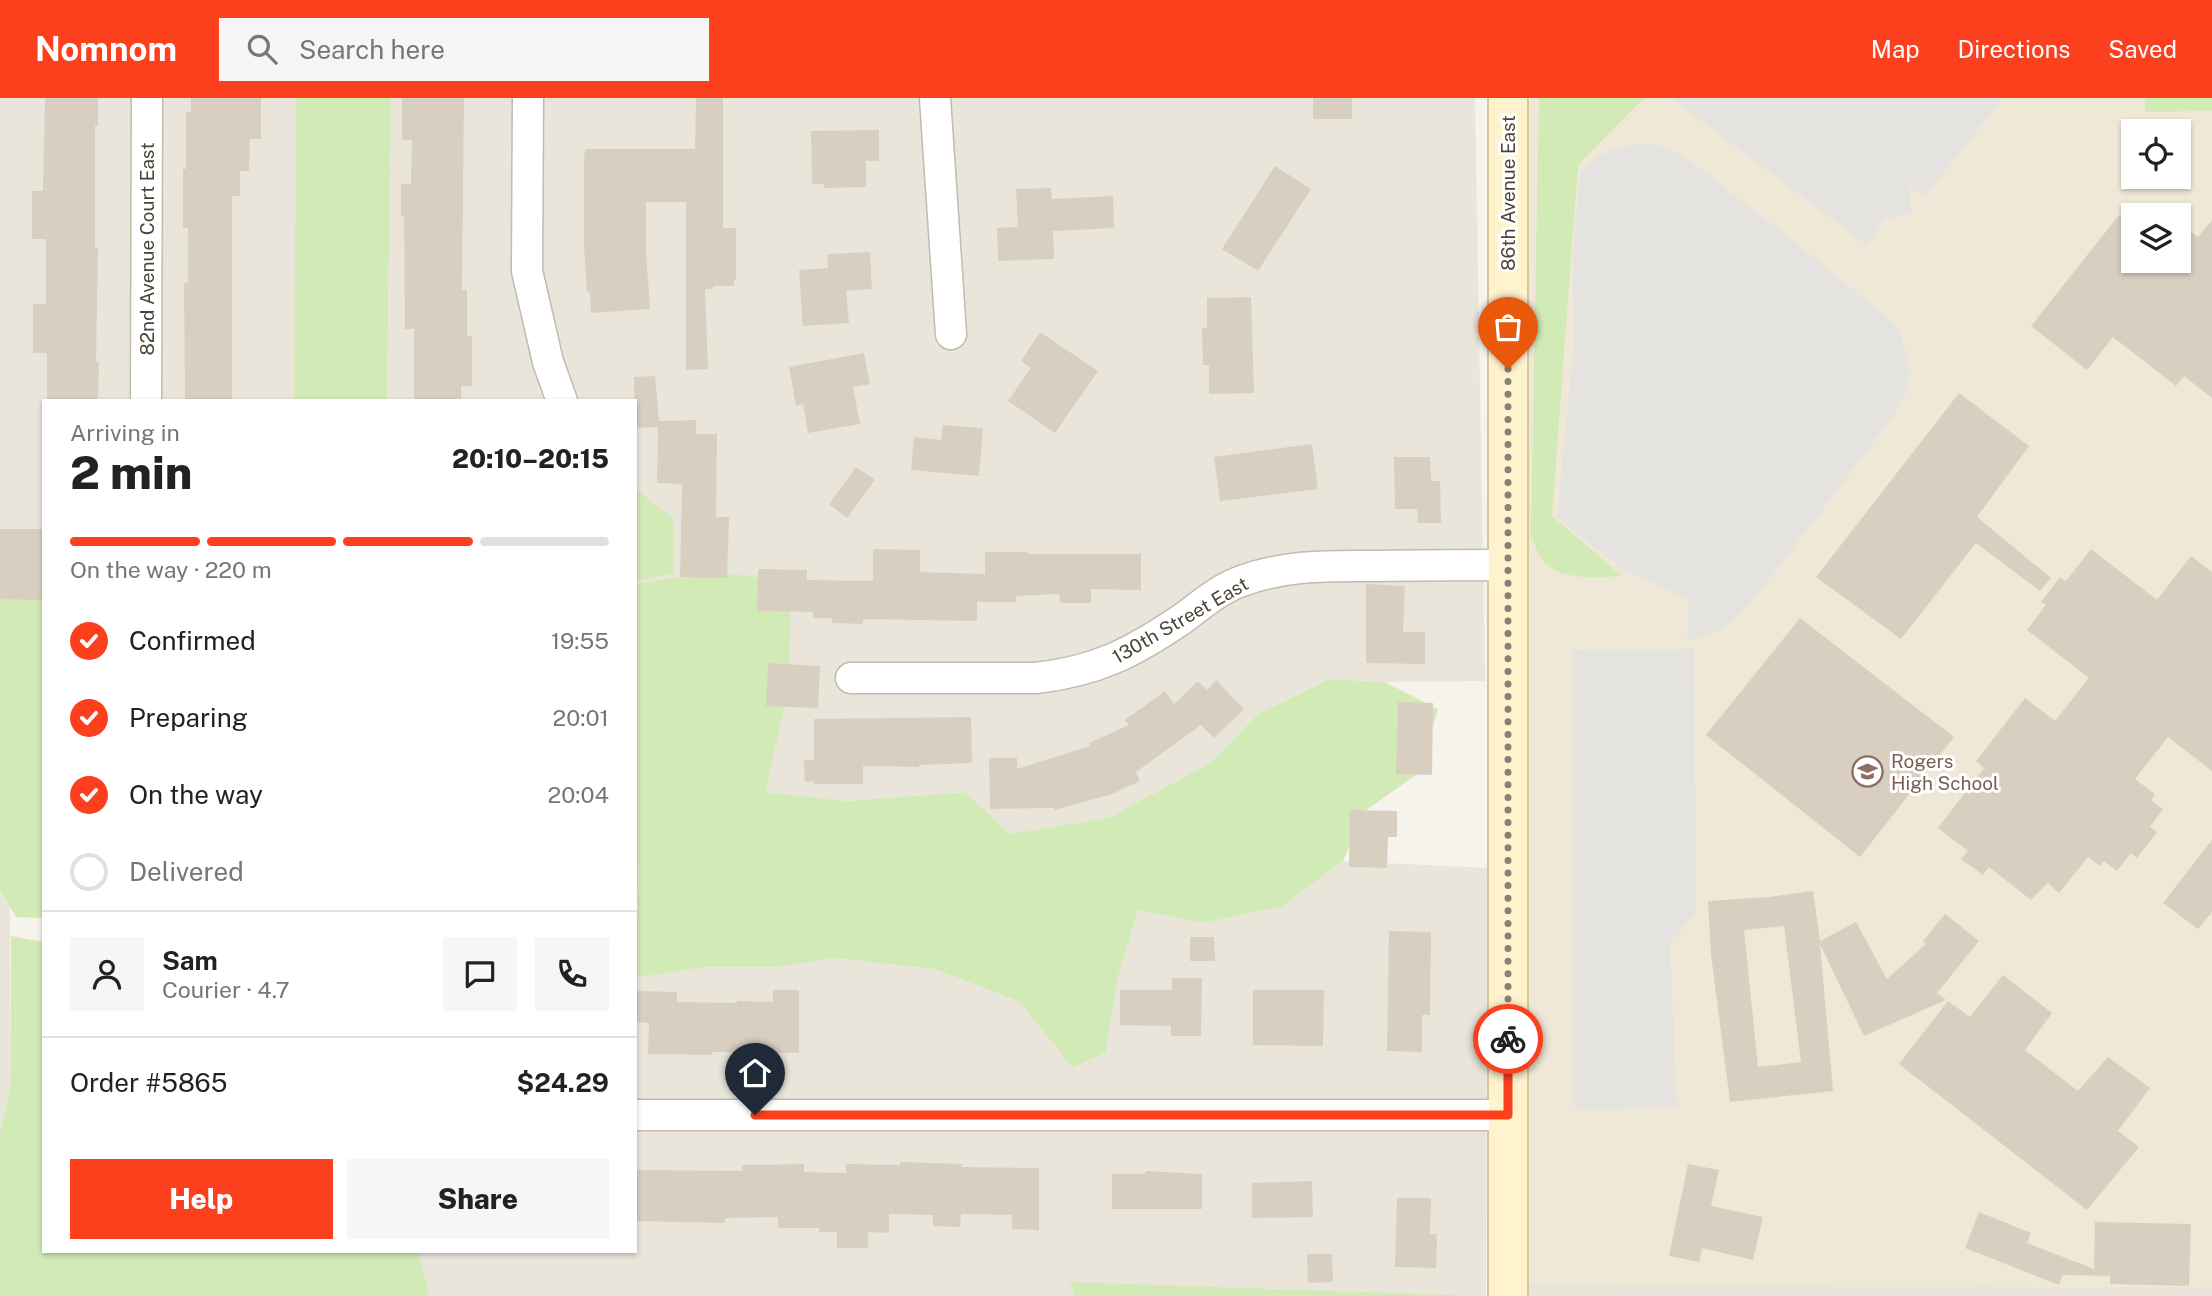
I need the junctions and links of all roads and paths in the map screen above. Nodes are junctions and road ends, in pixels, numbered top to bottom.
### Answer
1 (147, 98) edge
2 (528, 98) edge
3 (935, 98) edge
4 (1508, 98) edge
5 (951, 334) dead end
6 (146, 399) edge
7 (561, 399) edge
8 (1508, 565) junction
9 (852, 678) dead end
10 (637, 1115) edge
11 (1508, 1115) junction
12 (1508, 1296) edge

1 - 6 street, 82nd Avenue Court East
2 - 7 street
3 - 5 street
4 - 8 street, 86th Avenue East
8 - 9 street, 130th Street East
8 - 11 street, 86th Avenue East
10 - 11 street
11 - 12 street, 86th Avenue East

